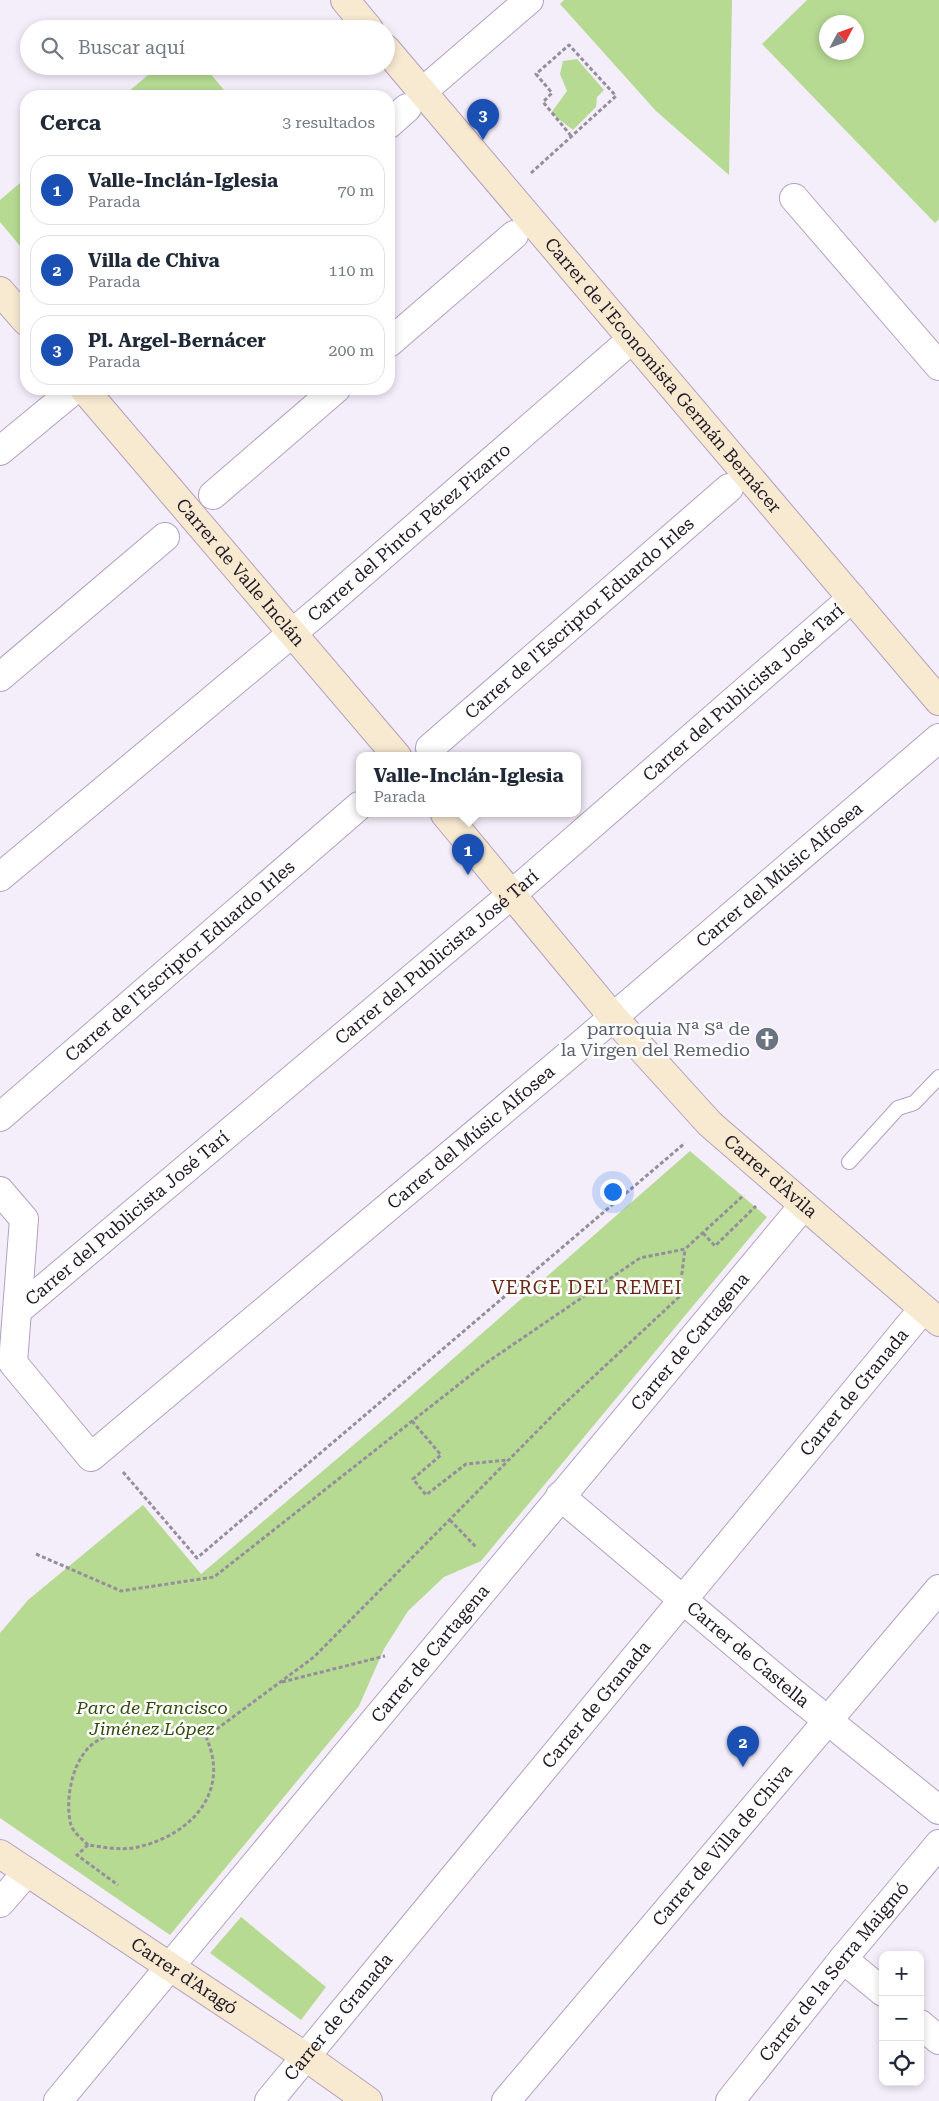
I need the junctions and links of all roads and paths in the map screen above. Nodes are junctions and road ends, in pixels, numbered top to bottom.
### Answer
1 (345, 0) edge
2 (529, 0) edge
3 (362, 20) edge
4 (395, 75) edge
5 (406, 108) edge
6 (572, 137) junction
7 (530, 174) dead end
8 (794, 198) dead end
9 (514, 235) dead end
10 (0, 290) edge
11 (20, 314) edge
12 (395, 338) edge
13 (632, 338) junction
14 (939, 366) edge
15 (68, 395) edge
16 (89, 395) edge
17 (329, 395) edge
18 (0, 452) edge
19 (729, 488) dead end
20 (213, 495) dead end
21 (165, 537) dead end
22 (852, 598) junction
23 (292, 633) junction
24 (0, 677) edge
25 (939, 701) edge
26 (939, 738) edge
27 (430, 748) dead end
28 (394, 752) edge
29 (356, 809) edge
30 (447, 817) edge
31 (0, 877) edge
32 (512, 895) junction
33 (613, 1017) junction
34 (939, 1077) edge
35 (0, 1117) edge
36 (688, 1140) dead end
37 (849, 1162) dead end
38 (0, 1190) edge
39 (746, 1193) dead end
40 (758, 1204) dead end
41 (803, 1206) junction
42 (703, 1233) junction
43 (684, 1250) junction
44 (17, 1311) junction
45 (931, 1315) edge
46 (412, 1421) junction
47 (508, 1460) junction
48 (121, 1470) dead end
49 (560, 1496) junction
50 (450, 1520) junction
51 (478, 1550) dead end
52 (36, 1554) dead end
53 (939, 1589) edge
54 (681, 1600) junction
55 (386, 1656) dead end
56 (281, 1682) junction
57 (828, 1721) junction
58 (206, 1737) junction
59 (939, 1810) edge
60 (939, 1844) edge
61 (88, 1845) junction
62 (0, 1854) edge
63 (27, 1872) junction
64 (118, 1885) dead end
65 (0, 1903) edge
66 (844, 1958) junction
67 (169, 1967) junction
68 (879, 1989) edge
69 (924, 2027) edge
70 (939, 2040) edge
71 (306, 2057) junction
72 (736, 2099) edge
73 (58, 2101) edge
74 (269, 2101) edge
75 (368, 2101) edge
76 (506, 2101) edge

1 - 3 street
2 - 5 street
4 - 5 street, Carrer de l'Economista Germán Bernácer
5 - 13 street, Carrer de l'Economista Germán Bernácer
6 - 6 path
6 - 7 path
8 - 14 street
9 - 12 street
10 - 11 street
13 - 22 street, Carrer de l'Economista Germán Bernácer
13 - 23 street, Carrer del Pintor Pérez Pizarro
15 - 18 street
16 - 23 street, Carrer de Valle Inclán
17 - 20 street
19 - 27 street, Carrer de l'Escriptor Eduardo Irles
21 - 24 street
22 - 25 street, Carrer de l'Economista Germán Bernácer
22 - 32 street, Carrer del Publicista José Tarí
23 - 28 street, Carrer de Valle Inclán
23 - 31 street, Carrer del Pintor Pérez Pizarro
26 - 33 street, Carrer del Músic Alfosea
29 - 35 street, Carrer de l'Escriptor Eduardo Irles
30 - 32 street
32 - 33 street
32 - 44 street, Carrer del Publicista José Tarí
33 - 41 street, Carrer d'Àvila
33 - 44 street, Carrer del Músic Alfosea
34 - 37 lane
36 - 48 path
38 - 44 street
39 - 42 path
40 - 42 path
41 - 45 street, Carrer d'Àvila
41 - 49 street, Carrer de Cartagena
42 - 43 path
43 - 46 path
43 - 47 path
45 - 54 street, Carrer de Granada
46 - 47 path
46 - 52 path
47 - 50 path
49 - 54 street, Carrer de Castella
49 - 67 street, Carrer de Cartagena
50 - 51 path
50 - 56 path
53 - 57 street, Carrer de Villa de Chiva
54 - 57 street, Carrer de Castella
54 - 71 street, Carrer de Granada
55 - 56 path
56 - 58 path
57 - 59 street, Carrer de Castella
57 - 76 street, Carrer de Villa de Chiva
58 - 61 path
58 - 61 path
60 - 66 street, Carrer de la Serra Maigmó
61 - 64 path
62 - 63 street, Carrer d'Aragó
63 - 65 street
63 - 67 street, Carrer d'Aragó
66 - 68 street
66 - 72 street, Carrer de la Serra Maigmó
67 - 71 street, Carrer d'Aragó
67 - 73 street, Carrer de Cartagena
69 - 70 street
71 - 74 street, Carrer de Granada
71 - 75 street, Carrer d'Aragó

